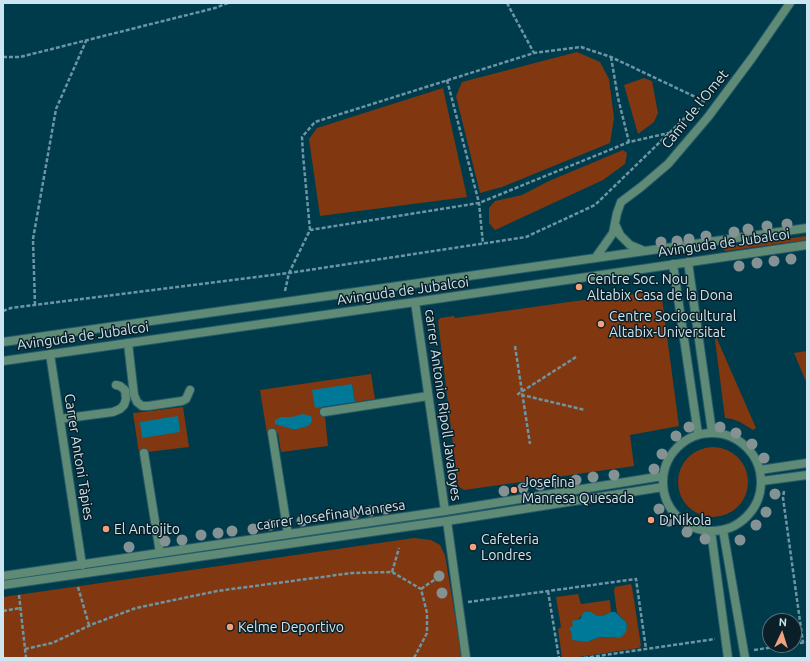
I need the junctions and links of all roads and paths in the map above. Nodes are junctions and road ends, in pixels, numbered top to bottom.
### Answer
1 (228, 3) edge
2 (507, 3) edge
3 (790, 3) edge
4 (86, 41) junction
5 (534, 53) junction
6 (3, 57) edge
7 (611, 57) junction
8 (447, 80) junction
9 (716, 107) junction
10 (670, 132) junction
11 (629, 142) junction
12 (479, 204) junction
13 (615, 224) junction
14 (807, 228) edge
15 (310, 230) junction
16 (484, 244) junction
17 (807, 245) edge
18 (644, 250) junction
19 (596, 257) junction
20 (688, 262) junction
21 (673, 264) junction
22 (289, 273) junction
23 (284, 302) junction
24 (415, 302) junction
25 (35, 306) junction
26 (3, 311) edge
27 (3, 342) edge
28 (128, 343) junction
29 (515, 346) dead end
30 (50, 354) junction
31 (576, 357) dead end
32 (3, 361) edge
33 (116, 385) dead end
34 (190, 390) dead end
35 (522, 394) junction
36 (428, 396) junction
37 (585, 410) dead end
38 (324, 412) dead end
39 (60, 419) junction
40 (712, 432) junction
41 (272, 433) dead end
42 (698, 434) junction
43 (530, 444) dead end
44 (144, 453) dead end
45 (807, 464) edge
46 (760, 470) junction
47 (807, 475) edge
48 (663, 476) junction
49 (762, 481) junction
50 (663, 487) junction
51 (784, 491) dead end
52 (445, 511) junction
53 (447, 521) junction
54 (723, 530) junction
55 (711, 531) junction
56 (288, 534) junction
57 (399, 548) dead end
58 (160, 553) junction
59 (82, 564) junction
60 (392, 572) junction
61 (3, 576) edge
62 (437, 578) dead end
63 (3, 586) edge
64 (78, 587) dead end
65 (421, 589) junction
66 (548, 591) junction
67 (19, 595) dead end
68 (458, 603) junction
69 (20, 608) junction
70 (3, 610) edge
71 (89, 625) junction
72 (724, 638) junction
73 (805, 642) edge
74 (25, 649) junction
75 (646, 649) junction
76 (762, 649) edge
77 (752, 650) dead end
78 (415, 657) edge
79 (26, 658) edge
80 (466, 658) edge
81 (559, 658) edge
82 (584, 658) edge
83 (728, 658) edge
84 (744, 658) edge

1 - 4 path
2 - 5 path
3 - 9 street, Camí de l'Omet
4 - 6 path
4 - 25 path
5 - 7 path
5 - 8 path
7 - 9 path
7 - 11 path
8 - 12 path
8 - 15 path
9 - 10 path
9 - 13 street, Camí de l'Omet
10 - 11 path
10 - 16 path
11 - 12 path
12 - 15 path
12 - 16 path
13 - 18 street
13 - 19 street, Camí de l'Omet
14 - 18 street, Avinguda de Jubalcoi
15 - 22 path
16 - 22 path
17 - 20 street, Avinguda de Jubalcoi
18 - 19 street, Avinguda de Jubalcoi
19 - 23 street, Avinguda de Jubalcoi
20 - 21 street, Avinguda de Jubalcoi
20 - 40 street
21 - 24 street, Avinguda de Jubalcoi
21 - 42 street
22 - 23 path
22 - 25 path
23 - 27 street, Avinguda de Jubalcoi
24 - 28 street, Avinguda de Jubalcoi
24 - 36 street, carrer Antonio Ripoll Javaloyes
25 - 26 path
28 - 30 street, Avinguda de Jubalcoi
28 - 34 street
29 - 35 path
30 - 32 street, Avinguda de Jubalcoi
30 - 39 street, Carrer Antoni Tàpies
31 - 35 path
33 - 39 street
35 - 37 path
35 - 43 path
36 - 38 street
36 - 52 street, carrer Antonio Ripoll Javaloyes
39 - 59 street, Carrer Antoni Tàpies
40 - 42 street
40 - 46 street
41 - 56 street
42 - 48 street
44 - 58 street
45 - 46 street
46 - 49 street
47 - 49 street
48 - 50 street
48 - 52 street, carrer Josefina Manresa
49 - 54 street
50 - 53 street, carrer Josefina Manresa
50 - 55 street
51 - 73 path
52 - 56 street, carrer Josefina Manresa
53 - 63 street, carrer Josefina Manresa
53 - 68 street, carrer Antonio Ripoll Javaloyes
54 - 55 street
54 - 84 street
55 - 72 street
56 - 58 street, carrer Josefina Manresa
57 - 60 path
58 - 59 street, carrer Josefina Manresa
59 - 61 street, carrer Josefina Manresa
60 - 65 path
60 - 71 path
62 - 65 path
64 - 71 path
65 - 78 path
66 - 68 path
66 - 75 path
66 - 81 path
67 - 69 path
68 - 80 street, carrer Antonio Ripoll Javaloyes
69 - 70 path
69 - 74 path
71 - 74 path
72 - 75 path
72 - 83 street
74 - 79 path
75 - 82 path
76 - 77 path

